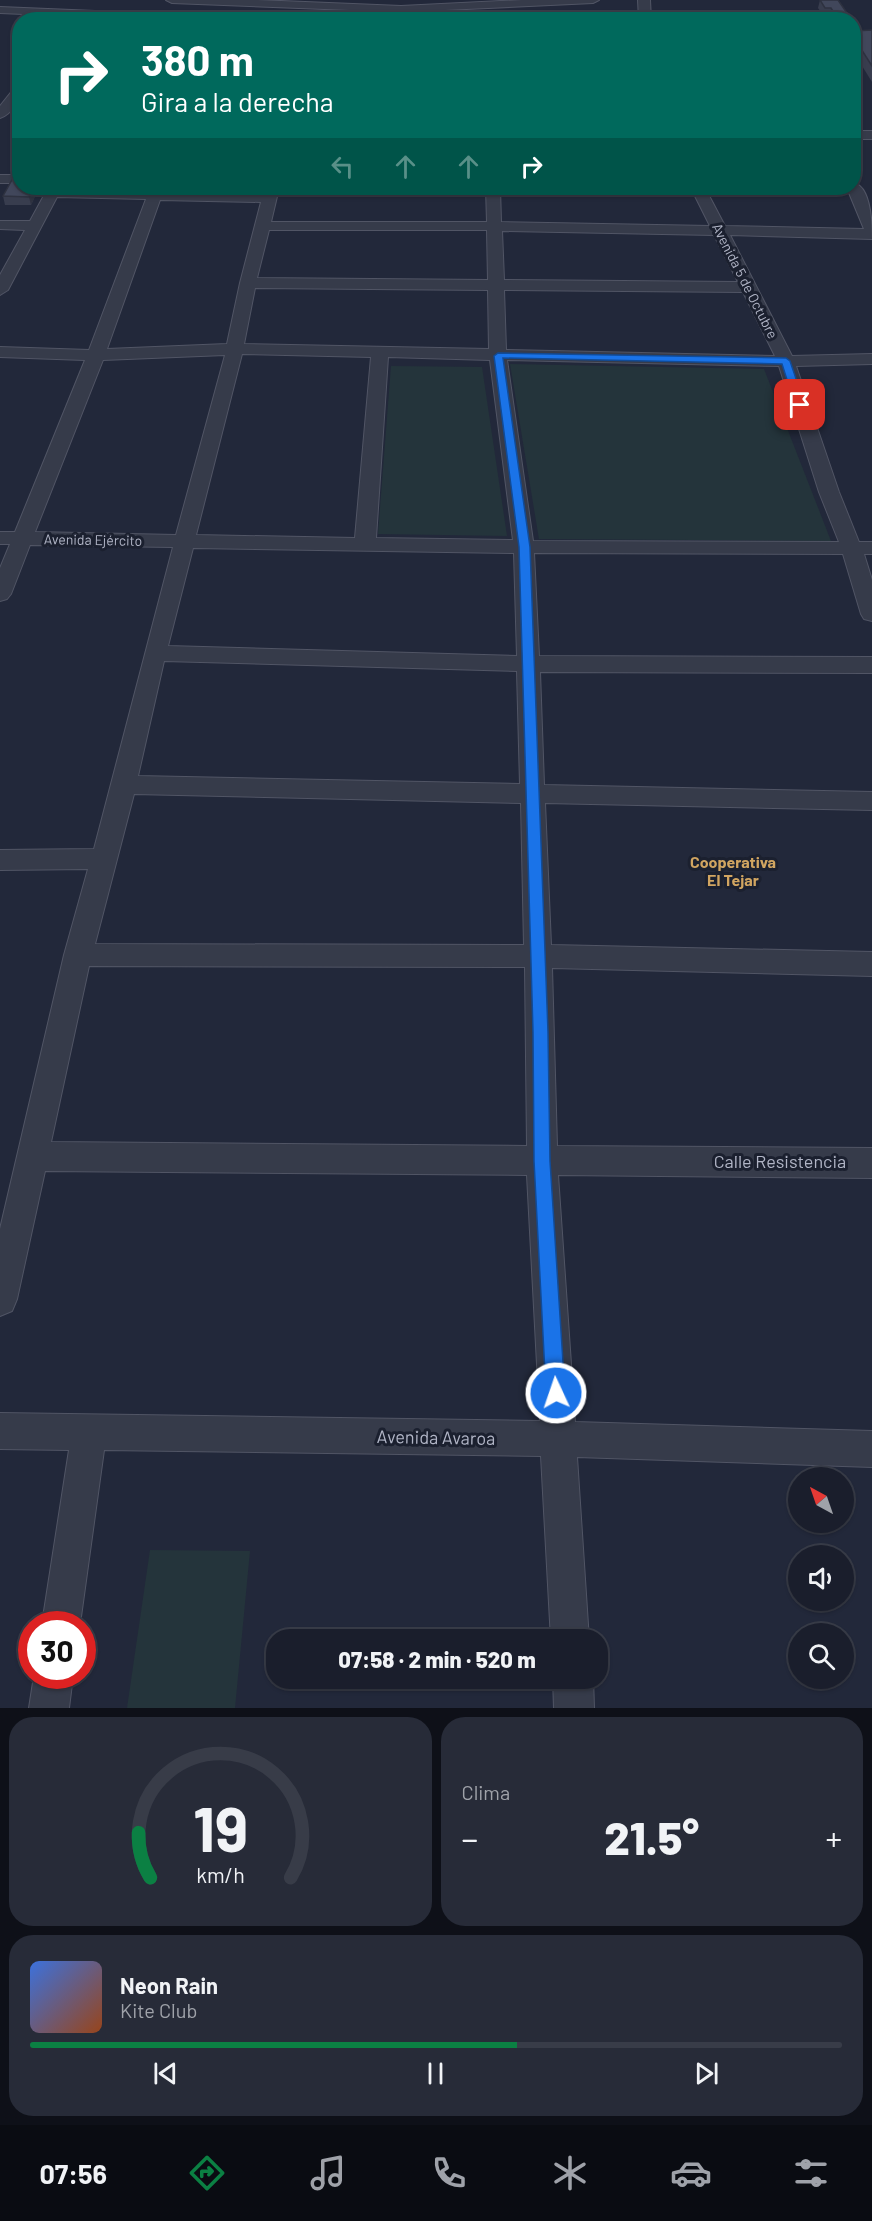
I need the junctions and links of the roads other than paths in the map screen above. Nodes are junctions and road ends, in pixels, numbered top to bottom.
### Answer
1 (172, 0) edge
2 (593, 0) edge
3 (564, 1) edge
4 (467, 3) edge
5 (368, 4) edge
6 (488, 6) junction
7 (321, 7) junction
8 (0, 10) edge
9 (25, 12) edge
10 (320, 12) edge
11 (394, 12) edge
12 (412, 12) edge
13 (488, 12) edge
14 (12, 92) edge
15 (0, 114) edge
16 (50, 195) edge
17 (154, 195) edge
18 (271, 195) edge
19 (493, 195) edge
20 (702, 195) edge
21 (857, 195) edge
22 (0, 225) edge
23 (34, 226) junction
24 (263, 226) junction
25 (495, 226) junction
26 (872, 229) edge
27 (720, 232) junction
28 (248, 283) junction
29 (496, 285) junction
30 (748, 287) junction
31 (0, 290) edge
32 (234, 349) junction
33 (0, 352) edge
34 (380, 353) junction
35 (96, 355) junction
36 (498, 356) junction
37 (872, 358) edge
38 (786, 361) junction
39 (0, 538) edge
40 (22, 538) junction
41 (185, 542) junction
42 (365, 544) junction
43 (524, 547) junction
44 (862, 548) edge
45 (0, 594) edge
46 (872, 614) edge
47 (155, 653) junction
48 (528, 664) junction
49 (872, 665) edge
50 (124, 785) junction
51 (533, 795) junction
52 (872, 801) edge
53 (103, 859) junction
54 (0, 860) edge
55 (78, 955) junction
56 (538, 956) junction
57 (872, 964) edge
58 (34, 1156) junction
59 (542, 1161) junction
60 (872, 1163) edge
61 (0, 1299) edge
62 (0, 1431) edge
63 (89, 1433) junction
64 (558, 1440) junction
65 (872, 1449) edge
66 (63, 1611) edge
67 (569, 1629) edge
68 (52, 1689) edge
69 (573, 1689) edge
70 (49, 1708) edge
71 (574, 1708) edge

1 - 7 street
2 - 3 street
3 - 6 street
4 - 6 street
4 - 12 street
5 - 7 street
5 - 11 street
6 - 13 street
7 - 10 street
8 - 9 street
14 - 15 street
16 - 23 street
17 - 35 street
18 - 24 street
19 - 25 street
20 - 27 street, Avenida 5 de Octubre
21 - 26 street
22 - 23 street
23 - 31 street
24 - 25 street
24 - 28 street
25 - 27 street
25 - 29 street
26 - 27 street
27 - 30 street, Avenida 5 de Octubre
28 - 29 street
28 - 32 street
29 - 30 street
29 - 36 street
30 - 38 street, Avenida 5 de Octubre
32 - 34 street
32 - 35 street
32 - 41 street
33 - 35 street
34 - 36 street
34 - 42 street
35 - 40 street
36 - 38 street
36 - 43 street
37 - 38 street
38 - 44 street, Avenida 5 de Octubre
39 - 40 street, Avenida Ejército
40 - 41 street, Avenida Ejército
40 - 45 street
41 - 42 street, Avenida Ejército
41 - 47 street
42 - 43 street, Avenida Ejército
43 - 44 street, Avenida Ejército
43 - 48 street
44 - 46 street, Avenida 5 de Octubre
47 - 48 street
47 - 50 street
48 - 49 street
48 - 51 street
50 - 51 street
50 - 53 street
51 - 52 street
51 - 56 street
53 - 54 street
53 - 55 street
55 - 56 street
55 - 58 street
56 - 57 street
56 - 59 street
58 - 59 street, Calle Resistencia
58 - 61 street
59 - 60 street, Calle Resistencia
59 - 64 street
62 - 63 street, Avenida Avaroa
63 - 64 street, Avenida Avaroa
63 - 66 street
64 - 65 street, Avenida Avaroa
64 - 67 street
68 - 70 street
69 - 71 street

